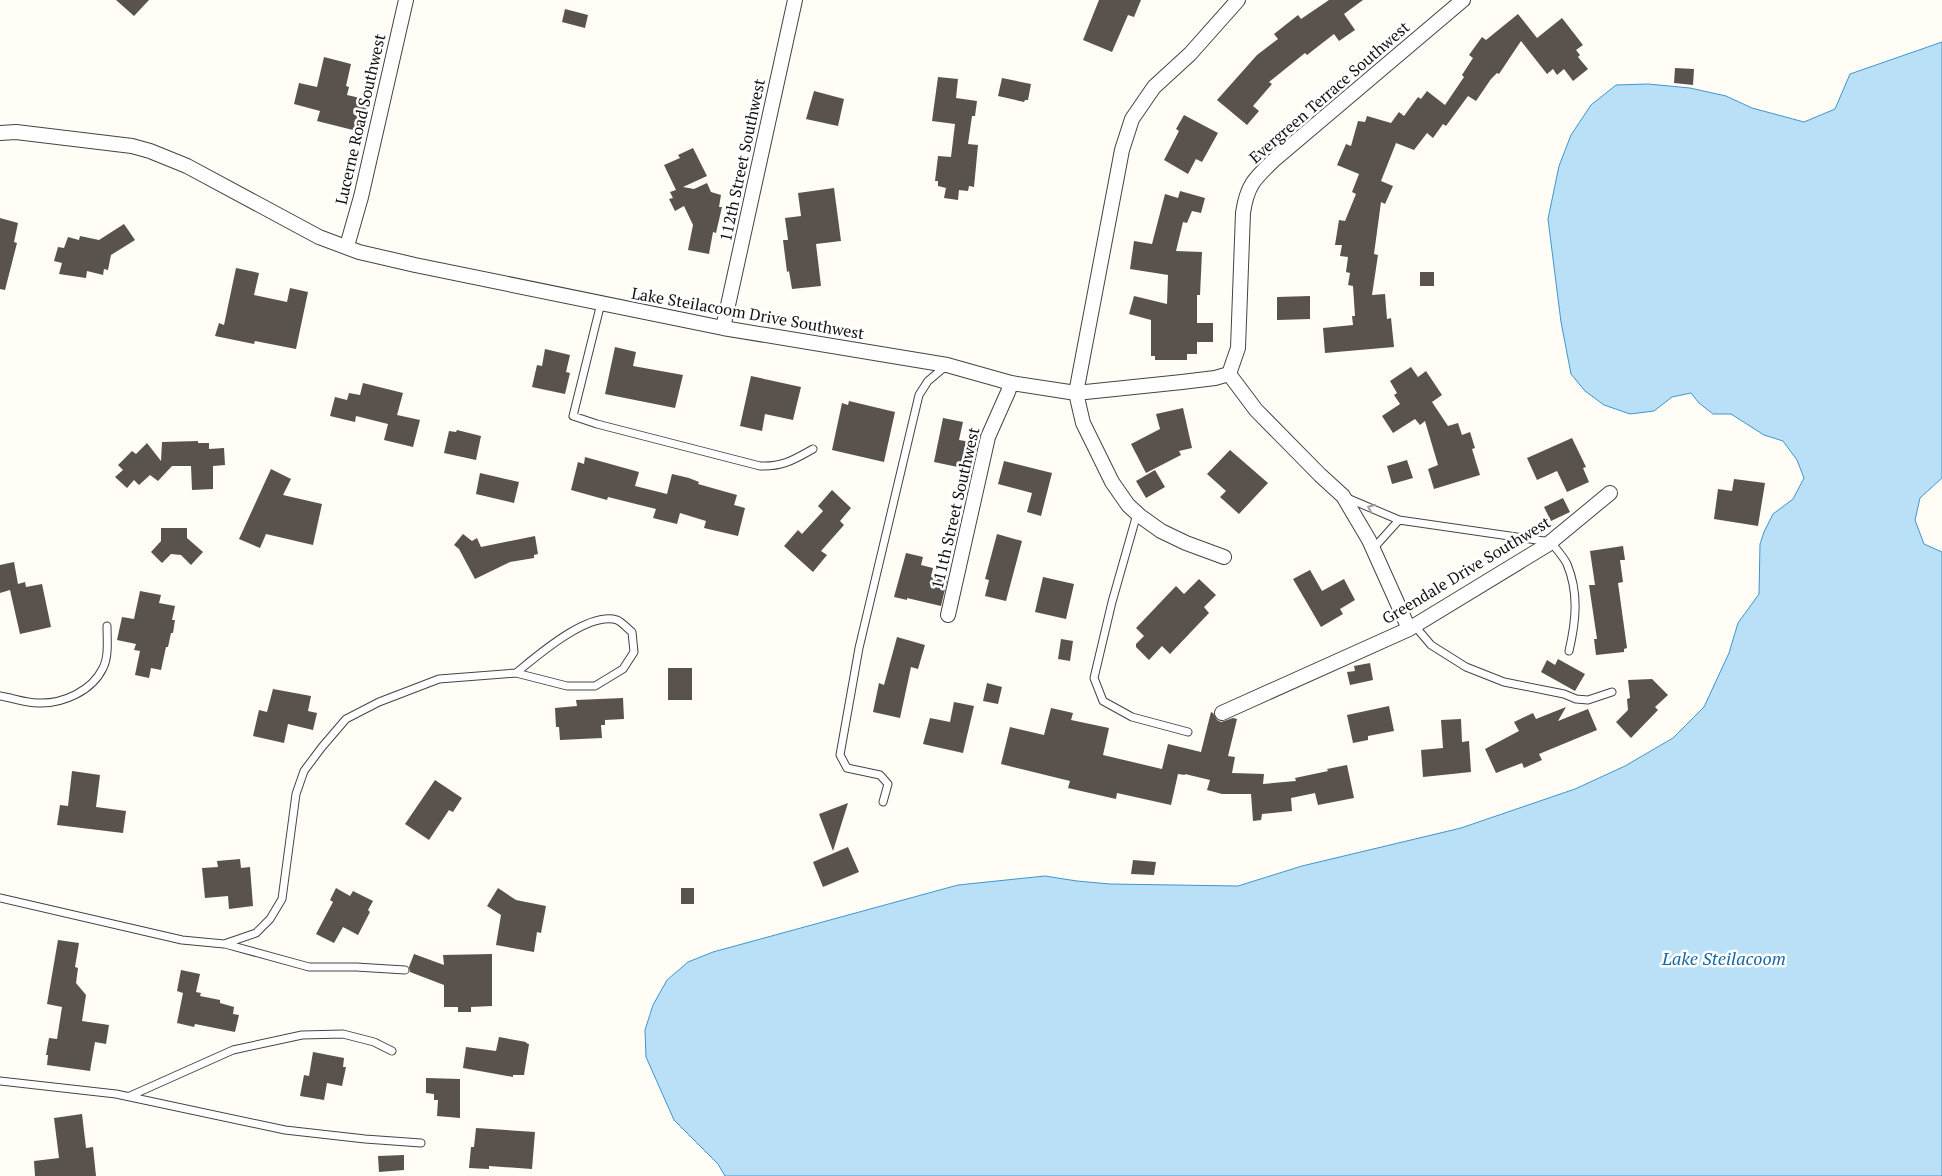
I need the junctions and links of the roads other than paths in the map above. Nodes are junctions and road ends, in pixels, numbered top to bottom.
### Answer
1 (406, 0) edge
2 (795, 0) edge
3 (1238, 0) edge
4 (1463, 0) edge
5 (0, 133) edge
6 (347, 246) junction
7 (601, 303) junction
8 (723, 328) junction
9 (947, 365) junction
10 (1228, 374) junction
11 (1011, 383) junction
12 (1076, 393) junction
13 (813, 449) dead end
14 (1610, 493) dead end
15 (1344, 496) junction
16 (1137, 514) junction
17 (1399, 520) junction
18 (1551, 542) junction
19 (1372, 550) junction
20 (1224, 557) dead end
21 (948, 615) dead end
22 (107, 626) dead end
23 (1412, 627) junction
24 (1570, 651) dead end
25 (516, 673) junction
26 (1612, 692) dead end
27 (0, 696) edge
28 (1222, 713) dead end
29 (1188, 732) dead end
30 (883, 802) dead end
31 (0, 898) edge
32 (224, 944) junction
33 (405, 970) dead end
34 (392, 1051) dead end
35 (0, 1081) edge
36 (130, 1096) junction
37 (421, 1143) dead end

1 - 6 street, Lucerne Road Southwest
2 - 8 street, 112th Street Southwest
3 - 12 street
4 - 10 street, Evergreen Terrace Southwest
5 - 6 street, Lake Steilacoom Drive Southwest
6 - 7 street, Lake Steilacoom Drive Southwest
7 - 8 street, Lake Steilacoom Drive Southwest
7 - 13 lane
8 - 9 street, Lake Steilacoom Drive Southwest
9 - 11 street, Lake Steilacoom Drive Southwest
9 - 30 lane
10 - 12 street, Lake Steilacoom Drive Southwest
10 - 15 street
11 - 12 street, Lake Steilacoom Drive Southwest
11 - 21 street, 111th Street Southwest
12 - 16 street
14 - 18 street, Greendale Drive Southwest
17 -> 15 lane
15 - 19 street
16 - 20 street
16 - 29 lane
17 - 18 lane
17 - 19 lane
18 - 23 street, Greendale Drive Southwest
18 - 24 lane
19 - 23 street
22 - 27 lane
23 - 26 lane
23 - 28 street, Greendale Drive Southwest
25 - 25 lane
25 - 32 lane
31 - 32 lane
32 - 33 lane
34 - 36 lane
35 - 36 lane
36 - 37 lane

